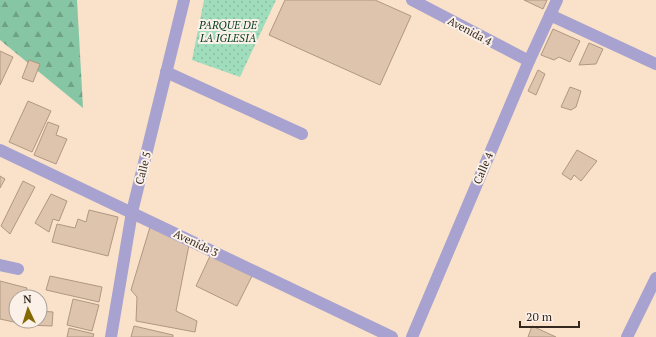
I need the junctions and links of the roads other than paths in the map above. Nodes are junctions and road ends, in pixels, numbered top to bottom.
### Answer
1 (184, 0) edge
2 (412, 0) edge
3 (557, 0) edge
4 (550, 15) junction
5 (529, 61) junction
6 (656, 64) edge
7 (166, 72) junction
8 (302, 134) dead end
9 (0, 150) edge
10 (132, 212) junction
11 (0, 265) edge
12 (18, 269) dead end
13 (656, 278) edge
14 (111, 337) edge
15 (392, 337) edge
16 (412, 337) edge
17 (627, 337) edge

1 - 7 street, Calle 5
2 - 5 street, Avenida 4
3 - 4 street, Calle 4
4 - 5 street, Calle 4
4 - 6 street
5 - 16 street, Calle 4
7 - 8 street
7 - 10 street, Calle 5
9 - 10 street, Avenida 3
10 - 14 street, Calle 5
10 - 15 street, Avenida 3
11 - 12 street
13 - 17 street

